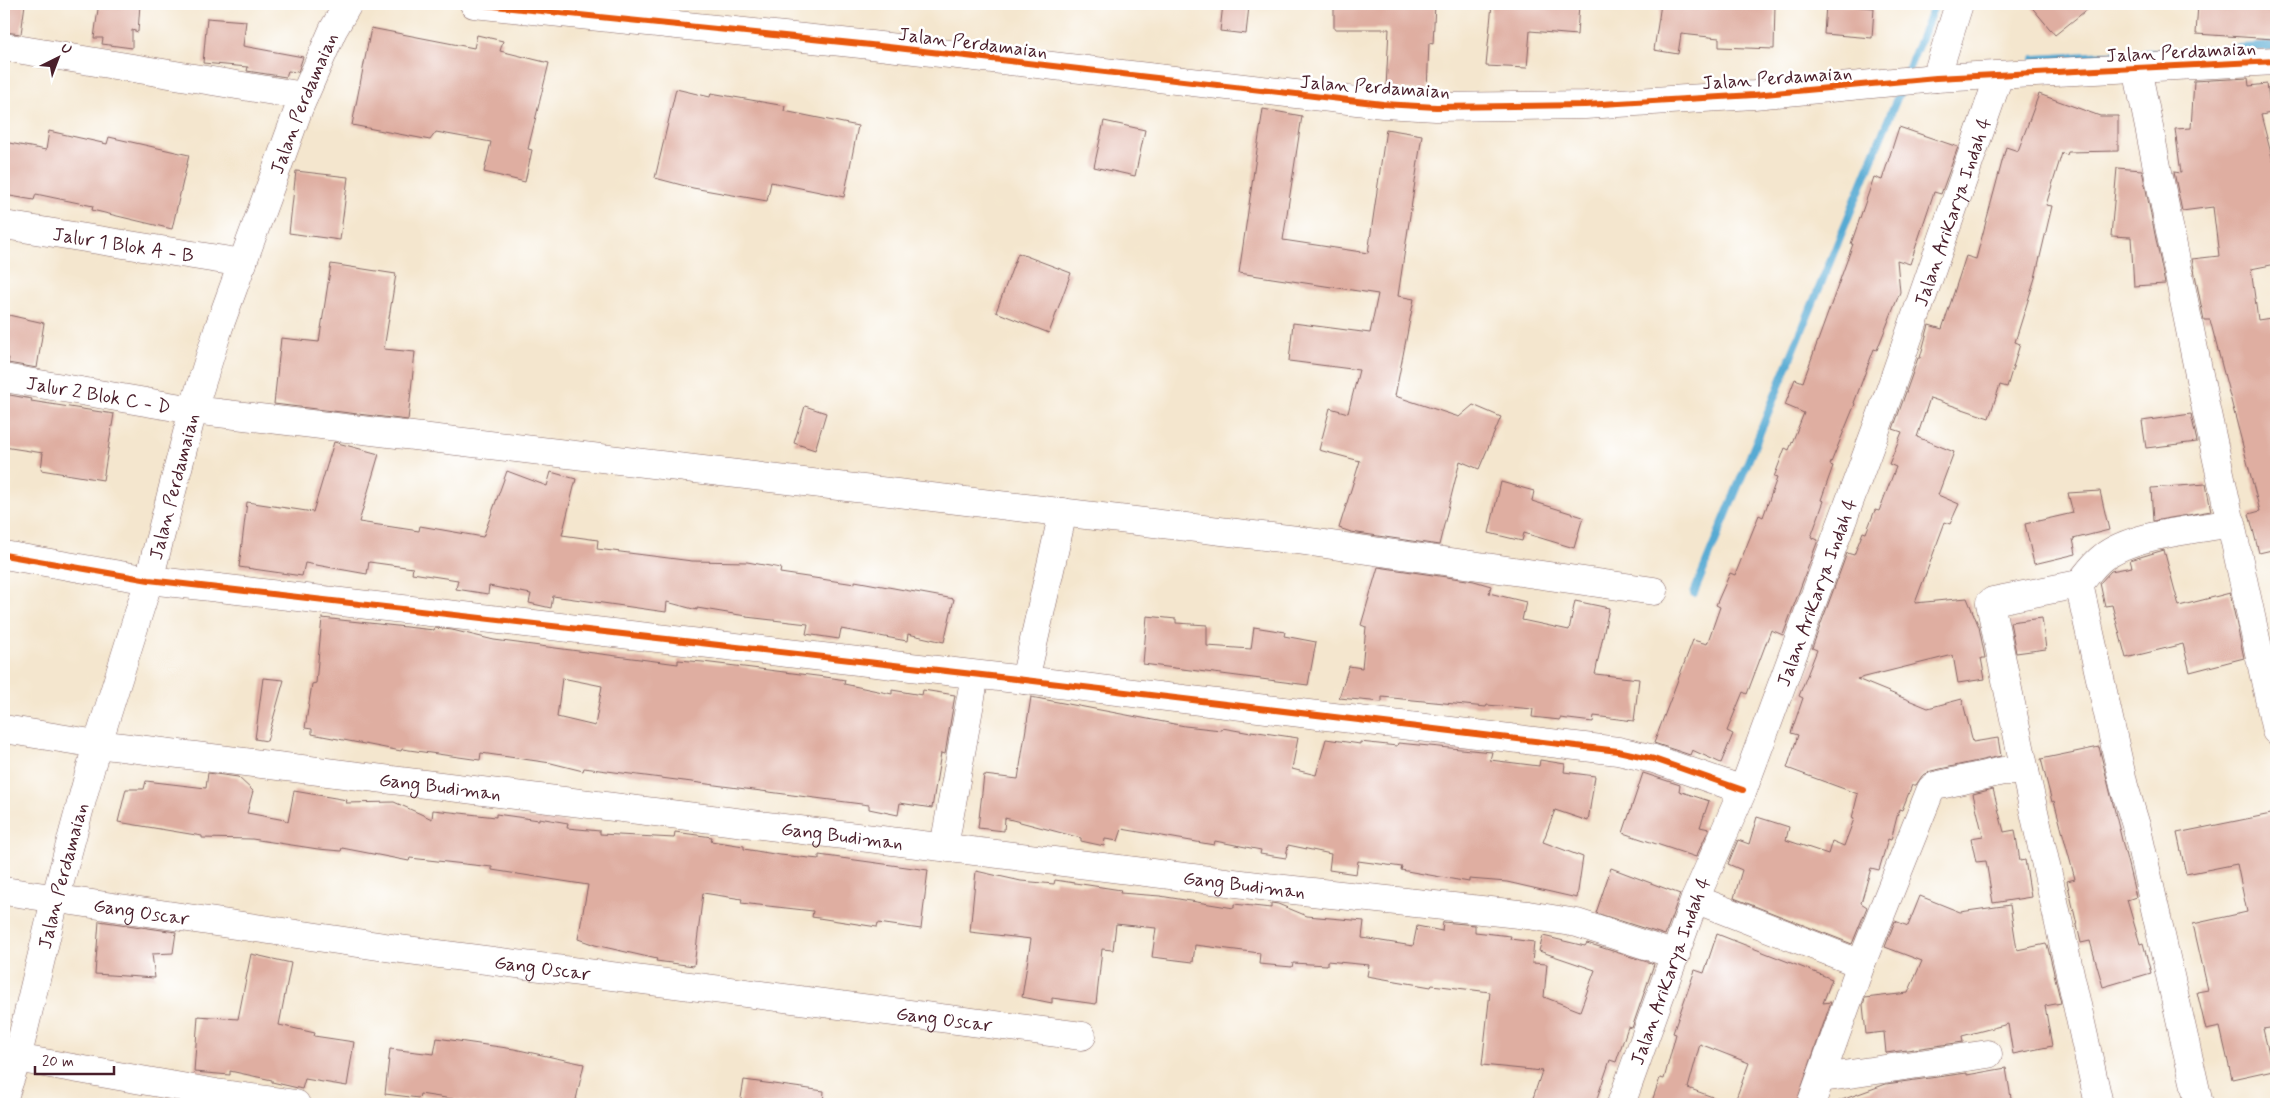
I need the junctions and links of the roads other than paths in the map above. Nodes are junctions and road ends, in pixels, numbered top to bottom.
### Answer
1 (348, 4) edge
2 (474, 4) edge
3 (1959, 4) edge
4 (4, 47) edge
5 (2276, 61) edge
6 (2137, 68) junction
7 (1937, 71) junction
8 (1999, 76) junction
9 (304, 96) junction
10 (4, 225) edge
11 (244, 263) junction
12 (4, 378) edge
13 (193, 410) junction
14 (1063, 512) junction
15 (2232, 523) junction
16 (4, 555) edge
17 (150, 580) junction
18 (2080, 584) junction
19 (1654, 591) dead end
20 (975, 675) junction
21 (1025, 680) junction
22 (4, 729) edge
23 (2276, 731) edge
24 (97, 744) junction
25 (2025, 771) junction
26 (1742, 790) junction
27 (944, 847) junction
28 (4, 891) edge
29 (55, 900) junction
30 (1695, 900) junction
31 (1676, 955) junction
32 (1860, 964) junction
33 (1082, 1036) dead end
34 (1988, 1054) dead end
35 (10, 1058) edge
36 (1822, 1078) junction
37 (4, 1097) edge
38 (296, 1104) edge
39 (1621, 1104) edge
40 (1811, 1104) edge
41 (2100, 1104) edge
42 (2199, 1104) edge

1 - 9 street, Jalan Perdamaian
2 - 7 street, Jalan Perdamaian
3 - 7 street
4 - 9 street
5 - 6 street, Jalan Perdamaian
6 - 8 street, Jalan Perdamaian
6 - 15 street
7 - 8 street, Jalan Perdamaian
8 - 26 street, Jalan AriKarya Indah 4
9 - 11 street, Jalan Perdamaian
10 - 11 street, Jalur 1 Blok A - B
11 - 13 street, Jalan Perdamaian
12 - 13 street, Jalur 2 Blok C - D
13 - 14 street, Jalur 2 Blok C - D
13 - 17 street, Jalan Perdamaian
14 - 19 street, Jalur 2 Blok C - D
14 - 21 street
15 - 18 street
15 - 23 street
16 - 17 street
17 - 20 street
17 - 24 street, Jalan Perdamaian
18 - 25 street
18 - 42 street
20 - 21 street
20 - 27 street
21 - 26 street
22 - 24 street, Gang Budiman
24 - 27 street, Gang Budiman
24 - 29 street, Jalan Perdamaian
25 - 32 street
25 - 41 street
26 - 30 street, Jalan AriKarya Indah 4
27 - 31 street, Gang Budiman
28 - 29 street, Gang Oscar
29 - 33 street, Gang Oscar
29 - 35 street, Jalan Perdamaian
30 - 31 street, Jalan AriKarya Indah 4
30 - 32 street
31 - 39 street, Jalan AriKarya Indah 4
32 - 36 street
34 - 36 street
35 - 37 street, Jalan Perdamaian
35 - 38 street
36 - 40 street

